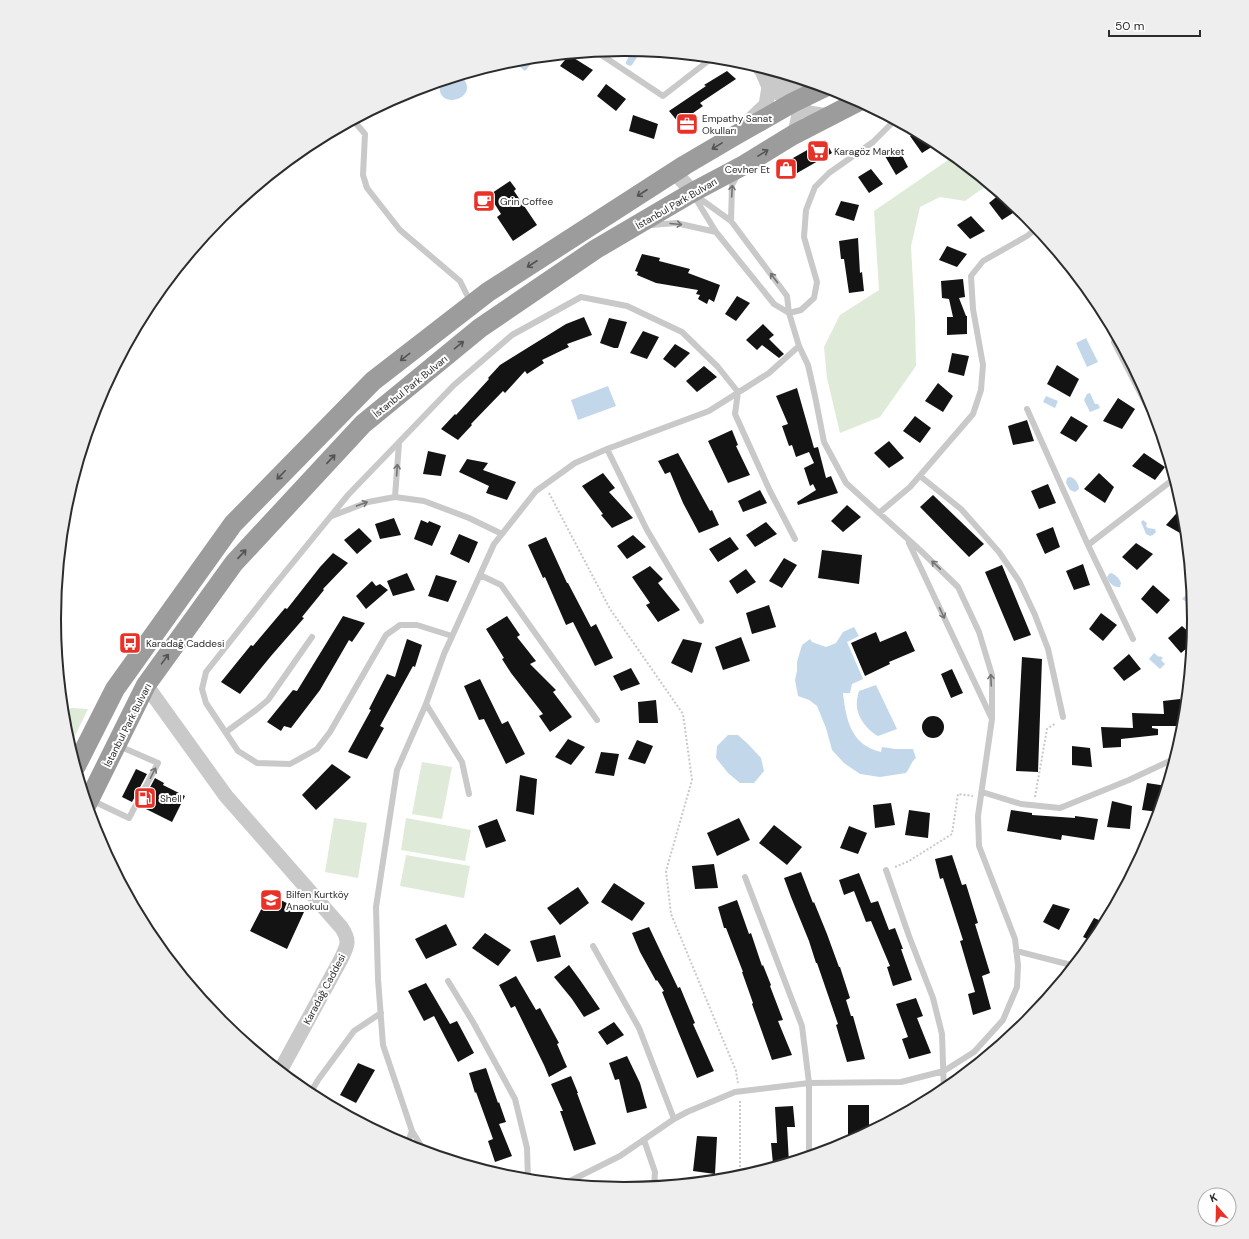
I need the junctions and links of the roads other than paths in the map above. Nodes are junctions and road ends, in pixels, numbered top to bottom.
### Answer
1 (604, 57) edge
2 (706, 62) edge
3 (763, 73) edge
4 (777, 77) edge
5 (769, 87) junction
6 (817, 90) edge
7 (793, 99) junction
8 (852, 104) edge
9 (828, 116) junction
10 (892, 123) edge
11 (357, 124) edge
12 (736, 135) junction
13 (792, 135) junction
14 (744, 165) junction
15 (674, 172) junction
16 (693, 192) junction
17 (732, 221) junction
18 (638, 226) junction
19 (1033, 231) edge
20 (716, 232) junction
21 (472, 304) junction
22 (789, 313) junction
23 (1114, 342) dead end
24 (799, 346) junction
25 (1139, 391) edge
26 (738, 392) junction
27 (1027, 409) dead end
28 (398, 443) junction
29 (607, 449) junction
30 (920, 476) junction
31 (1171, 481) edge
32 (395, 497) junction
33 (879, 513) junction
34 (330, 516) junction
35 (502, 534) junction
36 (795, 538) dead end
37 (908, 539) junction
38 (1088, 544) junction
39 (480, 575) junction
40 (701, 621) dead end
41 (452, 636) junction
42 (312, 637) dead end
43 (1133, 639) dead end
44 (146, 685) junction
45 (426, 704) junction
46 (1063, 717) road end
47 (992, 719) junction
48 (597, 720) dead end
49 (226, 732) junction
50 (117, 744) junction
51 (79, 760) edge
52 (1170, 761) edge
53 (469, 794) dead end
54 (981, 795) junction
55 (90, 798) edge
56 (92, 804) edge
57 (886, 870) road end
58 (745, 877) dead end
59 (593, 946) dead end
60 (1016, 951) junction
61 (1070, 965) edge
62 (448, 981) dead end
63 (381, 1013) junction
64 (282, 1068) edge
65 (944, 1071) junction
66 (809, 1084) junction
67 (944, 1084) edge
68 (313, 1089) edge
69 (674, 1119) junction
70 (412, 1131) junction
71 (409, 1140) edge
72 (644, 1140) junction
73 (420, 1144) edge
74 (809, 1152) edge
75 (528, 1174) edge
76 (572, 1180) edge
77 (654, 1182) edge

1 - 2 lane
3 - 5 street
4 - 7 street
5 - 7 street
5 - 12 street
6 - 7 highway
7 - 9 street
7 - 12 highway
7 - 13 street
8 - 9 highway, İstanbul Park Bulvarı
9 - 13 highway, İstanbul Park Bulvarı
10 - 22 lane
11 - 21 lane
12 -> 15 highway
14 -> 13 highway, İstanbul Park Bulvarı
14 - 16 highway, İstanbul Park Bulvarı
17 -> 14 lane
15 - 16 street
15 -> 21 highway
16 - 17 lane
16 - 18 highway, İstanbul Park Bulvarı
16 - 20 lane
22 -> 17 lane
18 -> 20 lane
44 -> 18 highway, İstanbul Park Bulvarı
19 - 30 lane
20 - 22 lane
21 -> 51 highway
22 - 24 lane
23 - 25 lane
24 - 26 lane
24 - 33 lane
26 - 28 lane
26 - 29 lane
26 - 36 lane
27 - 38 lane
32 -> 28 lane
28 - 34 lane
29 - 35 lane
29 - 40 lane
30 - 33 lane
30 - 46 lane
31 - 38 lane
34 -> 32 lane
32 - 35 lane
33 - 37 lane
34 - 49 lane
35 - 39 lane
37 -> 47 lane
47 -> 37 lane
38 - 43 lane
39 - 41 lane
39 - 48 lane
41 - 45 lane
41 - 49 lane
42 - 49 lane
44 - 50 highway, İstanbul Park Bulvarı
44 - 64 street, Karadağ Caddesi
45 - 53 lane
45 - 63 lane
47 - 54 lane
50 - 55 highway, İstanbul Park Bulvarı
56 -> 50 lane
52 - 54 lane
54 - 60 lane
57 - 65 lane
58 - 66 lane
59 - 69 lane
60 - 61 lane
60 - 65 lane
62 - 75 lane
63 - 68 lane
63 - 70 lane
65 - 66 lane
65 - 67 lane
66 - 69 lane
66 - 74 lane
69 - 72 lane
70 - 71 lane
70 - 73 lane
72 - 76 lane
72 - 77 lane

